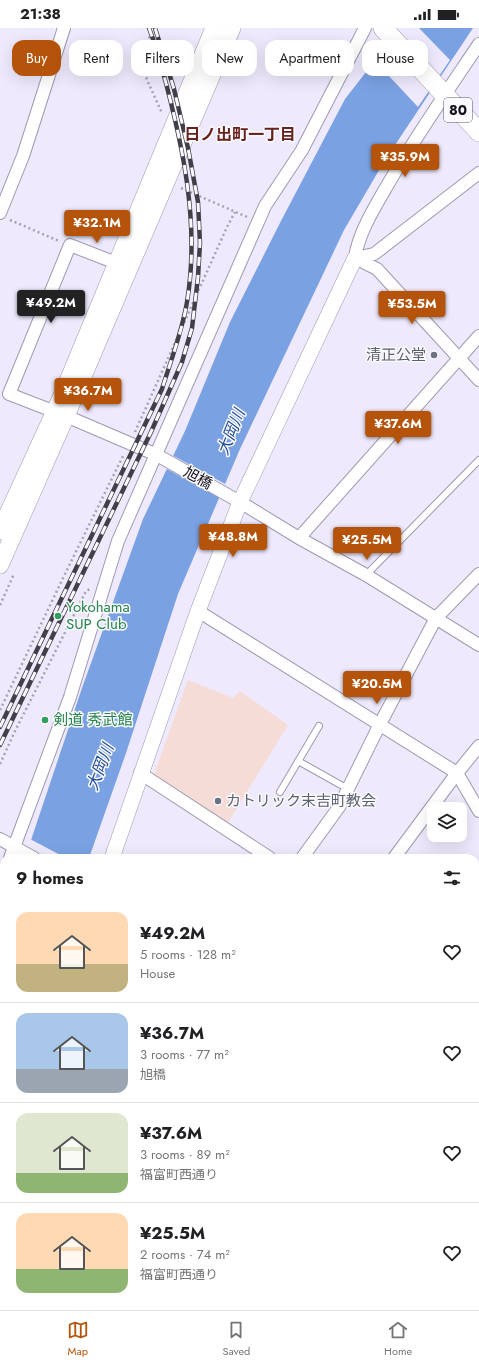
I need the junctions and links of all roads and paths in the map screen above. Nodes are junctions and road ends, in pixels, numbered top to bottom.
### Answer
1 (64, 28) edge
2 (155, 28) edge
3 (214, 28) edge
4 (232, 28) edge
5 (365, 28) edge
6 (384, 28) edge
7 (479, 44) edge
8 (442, 91) junction
9 (163, 115) dead end
10 (479, 132) edge
11 (479, 174) edge
12 (181, 188) dead end
13 (235, 212) junction
14 (4, 216) edge
15 (258, 222) junction
16 (70, 245) junction
17 (355, 258) junction
18 (116, 264) junction
19 (479, 336) edge
20 (459, 358) junction
21 (479, 380) edge
22 (61, 414) junction
23 (130, 443) junction
24 (157, 455) junction
25 (479, 460) edge
26 (240, 502) junction
27 (6, 522) edge
28 (300, 538) junction
29 (0, 565) edge
30 (479, 574) edge
31 (366, 575) junction
32 (106, 579) junction
33 (198, 611) junction
34 (436, 618) junction
35 (479, 645) edge
36 (0, 710) edge
37 (380, 724) junction
38 (319, 726) dead end
39 (479, 746) edge
40 (298, 761) junction
41 (0, 764) edge
42 (140, 773) junction
43 (457, 773) junction
44 (348, 789) junction
45 (280, 792) dead end
46 (479, 811) edge
47 (0, 839) edge
48 (12, 852) edge
49 (113, 854) edge
50 (264, 854) edge
51 (305, 854) edge
52 (397, 854) edge

1 - 14 street
2 - 9 path
3 - 18 main road
4 - 22 main road
5 - 15 street
6 - 8 main road, 80
7 - 8 street
8 - 10 main road, 80
8 - 17 street
11 - 17 street
12 - 13 path
13 - 15 path
13 - 23 path
14 - 16 path
15 - 24 street
16 - 18 street
16 - 22 street, 旭橋
17 - 20 street
17 - 26 street
18 - 22 main road
19 - 20 street
20 - 21 street
20 - 28 street
22 - 23 street, 旭橋
22 - 27 main road
23 - 24 street, 旭橋
23 - 36 path
24 - 26 street, 旭橋
24 - 32 street
25 - 31 lane
26 - 28 street, 旭橋
26 - 33 street
27 - 29 main road
28 - 31 street, 旭橋
30 - 34 street
31 - 34 street, 旭橋
32 - 41 path
32 - 48 street
33 - 37 street
33 - 42 street
34 - 35 street, 旭橋
34 - 37 street
37 - 43 street
37 - 44 street
38 - 40 lane
39 - 43 street
40 - 44 lane
40 - 45 lane
42 - 49 street
42 - 50 street
43 - 46 street
43 - 52 street
44 - 51 street
47 - 48 street

